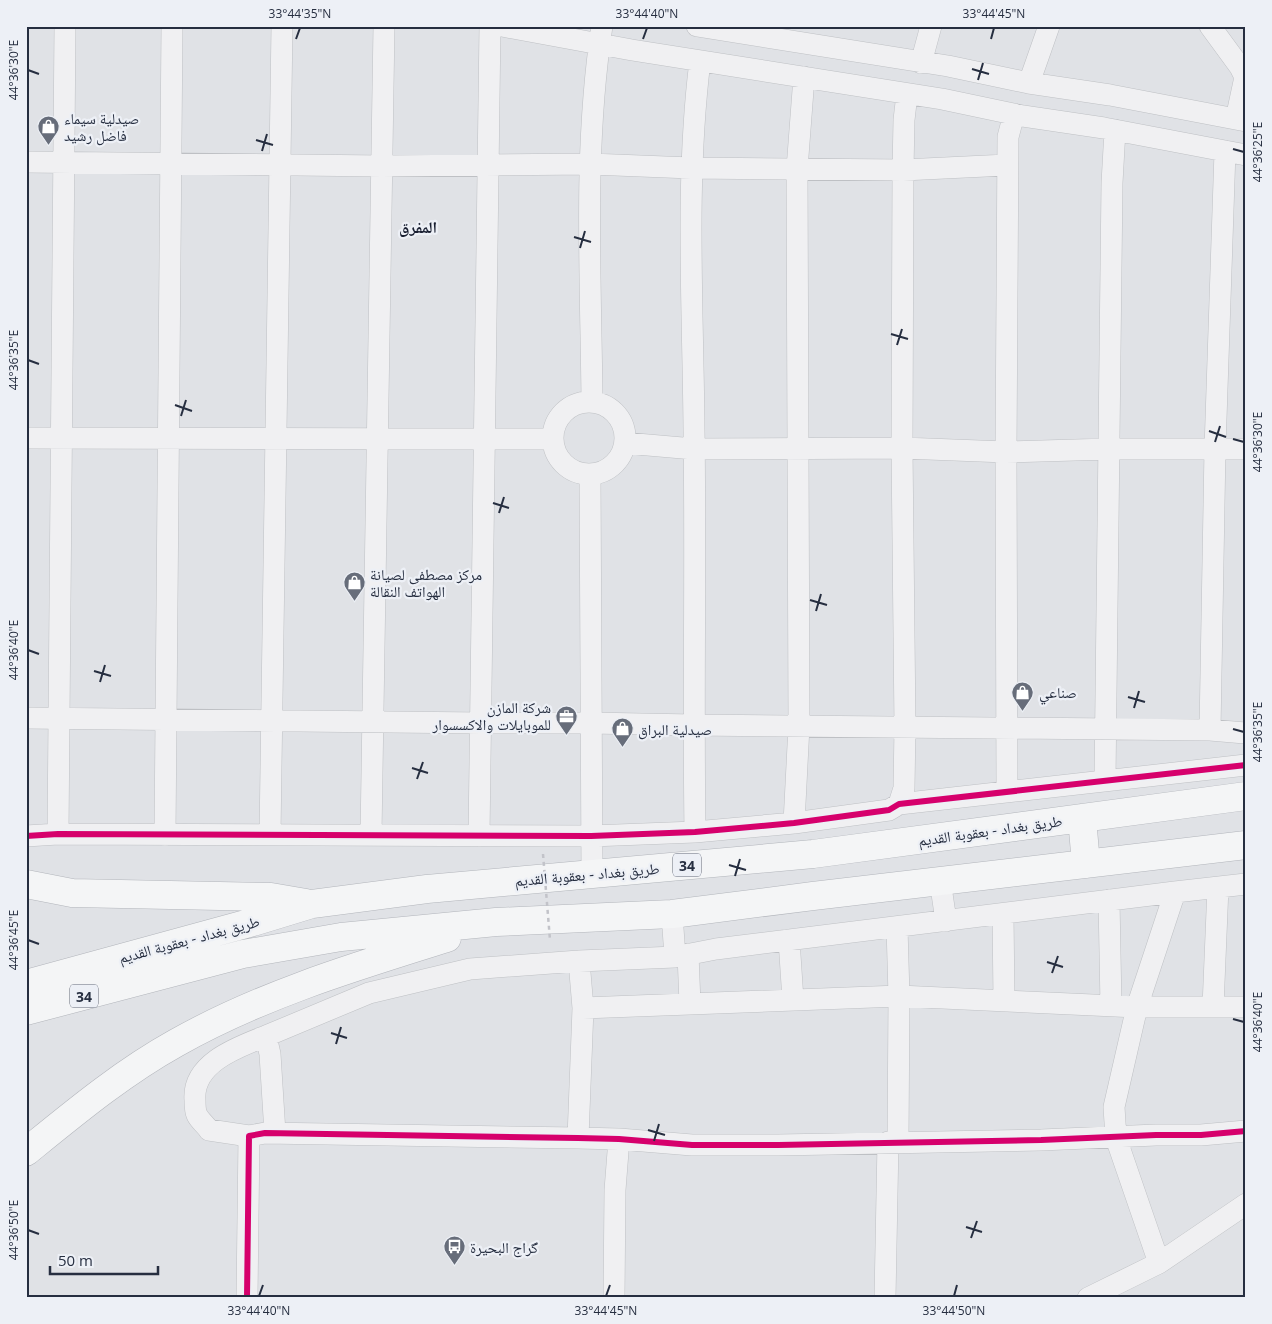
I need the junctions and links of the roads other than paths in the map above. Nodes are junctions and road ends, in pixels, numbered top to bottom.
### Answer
1 (66, 26) edge
2 (172, 26) edge
3 (282, 26) edge
4 (384, 26) edge
5 (490, 26) edge
6 (502, 26) edge
7 (931, 26) edge
8 (1049, 26) edge
9 (1210, 26) edge
10 (703, 27) edge
11 (600, 35) edge
12 (820, 36) edge
13 (700, 61) junction
14 (921, 63) junction
15 (804, 77) junction
16 (1028, 83) junction
17 (907, 94) junction
18 (1014, 114) junction
19 (1241, 120) edge
20 (1116, 130) junction
21 (1225, 151) junction
22 (1246, 155) edge
23 (26, 162) edge
24 (64, 162) junction
25 (171, 163) junction
26 (280, 164) junction
27 (590, 164) junction
28 (1007, 165) junction
29 (382, 166) junction
30 (488, 166) junction
31 (691, 168) junction
32 (796, 169) junction
33 (903, 170) junction
34 (592, 402) junction
35 (26, 438) edge
36 (62, 438) junction
37 (169, 438) junction
38 (276, 438) junction
39 (378, 439) junction
40 (484, 439) junction
41 (552, 440) junction
42 (625, 443) junction
43 (797, 448) junction
44 (902, 448) junction
45 (694, 449) junction
46 (1109, 449) junction
47 (1215, 449) junction
48 (1246, 449) edge
49 (1006, 452) junction
50 (590, 475) junction
51 (26, 718) edge
52 (59, 719) junction
53 (166, 720) junction
54 (272, 721) junction
55 (373, 722) junction
56 (591, 722) junction
57 (481, 723) junction
58 (693, 725) junction
59 (799, 726) junction
60 (905, 728) junction
61 (1007, 728) junction
62 (1105, 730) junction
63 (1210, 730) junction
64 (1246, 732) edge
65 (1243, 765) edge
66 (1105, 780) junction
67 (1007, 792) junction
68 (1245, 796) edge
69 (899, 804) junction
70 (1082, 818) junction
71 (794, 823) junction
72 (694, 832) junction
73 (58, 834) junction
74 (165, 835) junction
75 (270, 835) junction
76 (371, 835) junction
77 (26, 836) edge
78 (479, 836) junction
79 (591, 836) junction
80 (1246, 845) edge
81 (1086, 864) junction
82 (592, 873) junction
83 (940, 880) junction
84 (26, 884) edge
85 (1246, 884) edge
86 (1218, 887) junction
87 (1175, 892) junction
88 (1109, 900) junction
89 (312, 904) junction
90 (672, 914) junction
91 (1003, 914) junction
92 (946, 921) junction
93 (496, 922) junction
94 (897, 927) junction
95 (790, 940) junction
96 (681, 955) junction
97 (579, 961) junction
98 (26, 984) edge
99 (899, 996) junction
100 (793, 1000) junction
101 (1004, 1001) junction
102 (690, 1004) junction
103 (1111, 1006) junction
104 (1137, 1007) junction
105 (1213, 1007) junction
106 (1246, 1007) edge
107 (583, 1008) junction
108 (26, 1012) edge
109 (266, 1036) junction
110 (1246, 1131) edge
111 (274, 1133) junction
112 (249, 1136) junction
113 (578, 1138) junction
114 (1116, 1138) junction
115 (620, 1139) junction
116 (893, 1142) junction
117 (26, 1152) edge
118 (1246, 1204) edge
119 (1159, 1263) junction
120 (246, 1298) edge
121 (614, 1298) edge
122 (884, 1298) edge
123 (1088, 1298) edge

1 - 24 street
2 - 25 street
3 - 26 street
4 - 29 street
5 - 30 street
6 - 11 street
7 - 14 street
8 - 16 street
9 - 19 street
10 - 12 street
11 - 13 street
11 - 27 street
12 - 14 street
13 - 15 street
13 - 31 street
14 - 16 street
15 - 17 street
15 - 32 street
16 - 19 street
17 - 18 street
17 - 33 street
18 - 20 street
18 - 28 street
20 - 21 street
20 - 46 street
21 - 22 street
21 - 47 street
23 - 24 street
24 - 25 street
24 - 36 street
25 - 26 street
25 - 37 street
26 - 29 street
26 - 38 street
27 - 30 street
27 - 31 street
27 - 34 street
28 - 33 street
28 - 49 street
29 - 30 street
29 - 39 street
30 - 40 street
31 - 32 street
31 - 45 street
32 - 33 street
32 - 43 street
33 - 44 street
34 - 41 street
34 - 42 street
35 - 36 street
36 - 37 street
36 - 52 street
37 - 38 street
37 - 53 street
38 - 39 street
38 - 54 street
39 - 40 street
39 - 55 street
40 - 41 street
40 - 57 street
41 - 50 street
42 - 45 street
42 - 50 street
43 - 44 street
43 - 45 street
43 - 59 street
44 - 49 street
44 - 60 street
45 - 58 street
46 - 47 street
46 - 49 street
46 - 62 street
47 - 48 street
47 - 63 street
49 - 61 street
50 - 56 street
51 - 52 street
52 - 53 street
52 - 73 street
53 - 54 street
53 - 74 street
54 - 55 street
54 - 75 street
55 - 57 street
55 - 76 street
56 - 57 street
56 - 58 street
56 - 79 street
57 - 78 street
58 - 59 street
58 - 72 street
59 - 60 street
59 - 71 street
60 - 61 street
60 - 69 street
61 - 62 street
61 - 67 street
62 - 63 street
62 - 66 street
63 - 64 street
64 - 65 street
65 - 66 street
65 - 68 street
66 - 67 street
67 - 69 street
68 - 70 highway, طريق بغداد - بعقوبة القديم / 34
69 - 71 street
70 - 81 highway
70 - 82 highway, طريق بغداد - بعقوبة القديم / 34
71 - 72 street
72 - 79 street
73 - 74 street
73 - 77 street
74 - 75 street
75 - 76 street
76 - 78 street
78 - 79 street
79 - 82 street
80 - 81 highway, طريق بغداد - بعقوبة القديم / 34
81 - 83 highway, طريق بغداد - بعقوبة القديم / 34
82 - 89 highway, طريق بغداد - بعقوبة القديم / 34
83 - 90 highway, طريق بغداد - بعقوبة القديم / 34
83 - 92 street
84 - 89 highway
85 - 86 street
86 - 87 street
86 - 105 street
87 - 88 street
87 - 104 street
88 - 91 street
88 - 103 street
89 - 98 highway, طريق بغداد - بعقوبة القديم / 34
90 - 93 highway, طريق بغداد - بعقوبة القديم / 34
90 - 96 street
91 - 92 street
91 - 101 street
92 - 94 street
93 - 108 highway, طريق بغداد - بعقوبة القديم / 34
93 - 117 highway
94 - 95 street
94 - 99 street
95 - 96 street
95 - 100 street
96 - 97 street
96 - 102 street
97 - 107 street
97 - 109 street
99 - 100 street
99 - 101 street
99 - 116 street
100 - 102 street
101 - 103 street
102 - 107 street
103 - 104 street
104 - 105 street
104 - 114 street
105 - 106 street
107 - 113 street
109 - 111 street
109 - 112 street
110 - 114 street
111 - 112 street
111 - 113 street
112 - 120 street
113 - 115 street
114 - 116 street
114 - 119 street
115 - 116 street
115 - 121 street
116 - 122 street
118 - 119 street
119 - 123 street

